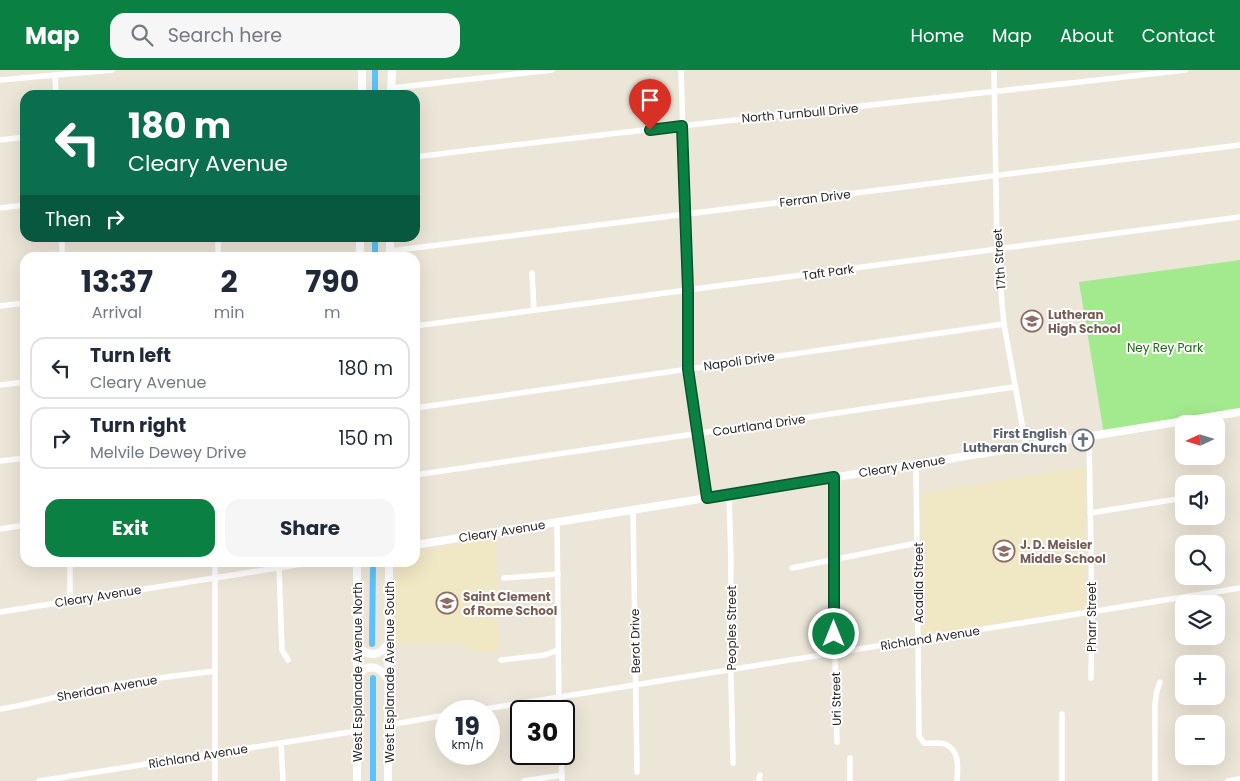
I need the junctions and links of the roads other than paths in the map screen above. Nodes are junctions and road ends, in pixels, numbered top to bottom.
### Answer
1 (112, 70) edge
2 (362, 70) edge
3 (392, 70) edge
4 (552, 70) edge
5 (681, 70) edge
6 (994, 70) edge
7 (1185, 70) edge
8 (55, 75) junction
9 (0, 80) edge
10 (56, 90) edge
11 (360, 90) edge
12 (391, 90) edge
13 (406, 90) edge
14 (995, 91) junction
15 (682, 126) junction
16 (20, 138) edge
17 (0, 140) edge
18 (1240, 144) edge
19 (420, 156) edge
20 (995, 175) junction
21 (20, 206) edge
22 (0, 208) edge
23 (685, 214) junction
24 (1240, 217) edge
25 (997, 249) junction
26 (405, 252) edge
27 (532, 273) dead end
28 (688, 290) junction
29 (20, 304) edge
30 (0, 306) edge
31 (534, 310) junction
32 (1004, 324) junction
33 (420, 325) edge
34 (688, 369) junction
35 (20, 383) edge
36 (0, 385) edge
37 (1014, 387) junction
38 (420, 407) edge
39 (1240, 412) edge
40 (697, 434) junction
41 (1089, 436) junction
42 (1026, 446) junction
43 (20, 459) edge
44 (0, 461) edge
45 (916, 464) junction
46 (420, 474) edge
47 (834, 477) junction
48 (729, 494) junction
49 (707, 498) junction
50 (1175, 499) edge
51 (633, 510) junction
52 (1090, 513) junction
53 (557, 522) junction
54 (20, 526) edge
55 (0, 529) edge
56 (917, 543) junction
57 (420, 544) edge
58 (834, 560) junction
59 (70, 567) edge
60 (215, 567) edge
61 (285, 567) edge
62 (357, 567) edge
63 (389, 567) edge
64 (279, 568) junction
65 (792, 568) dead end
66 (558, 574) junction
67 (215, 577) junction
68 (504, 578) dead end
69 (1240, 588) edge
70 (70, 601) junction
71 (0, 612) edge
72 (1092, 612) junction
73 (918, 640) junction
74 (389, 642) junction
75 (357, 645) junction
76 (558, 650) junction
77 (835, 653) junction
78 (288, 660) dead end
79 (500, 660) dead end
80 (731, 670) junction
81 (214, 671) junction
82 (1091, 678) dead end
83 (356, 680) junction
84 (388, 681) junction
85 (1160, 682) dead end
86 (636, 685) junction
87 (559, 697) junction
88 (500, 706) edge
89 (0, 709) edge
90 (1062, 714) dead end
91 (435, 717) edge
92 (389, 725) junction
93 (357, 731) junction
94 (837, 742) dead end
95 (281, 743) junction
96 (214, 753) junction
97 (850, 758) dead end
98 (733, 762) dead end
99 (561, 765) edge
100 (637, 772) dead end
101 (562, 778) edge
102 (1240, 779) edge
103 (39, 781) edge
104 (215, 781) edge
105 (283, 781) edge
106 (357, 781) edge
107 (388, 781) edge
108 (524, 781) edge
109 (850, 781) edge
110 (957, 781) edge
111 (1062, 781) edge
112 (1155, 781) edge
113 (1228, 781) edge

1 - 8 street
2 - 11 street
3 - 12 street
4 - 13 street
5 - 15 street
6 - 14 street, 17th Street
7 - 14 street, North Turnbull Drive
8 - 9 street
8 - 10 street
14 - 15 street, North Turnbull Drive
14 - 20 street, 17th Street
15 - 19 street, North Turnbull Drive
15 - 23 street
16 - 17 street
18 - 20 street, Ferran Drive
20 - 23 street, Ferran Drive
20 - 25 street, 17th Street
21 - 22 street
23 - 26 street, Ferran Drive
23 - 28 street
24 - 25 street, Taft Park
25 - 28 street, Taft Park
25 - 32 street, 17th Street
27 - 31 street
28 - 31 street, Taft Park
28 - 34 street
29 - 30 street
31 - 33 street, Taft Park
32 - 34 street, Napoli Drive
32 - 37 street, 17th Street
34 - 38 street, Napoli Drive
34 - 40 street
35 - 36 street
37 - 40 street, Courtland Drive
37 - 42 street, 17th Street
39 - 41 street, Cleary Avenue
40 - 46 street, Courtland Drive
40 - 49 street
41 - 42 street, Cleary Avenue
41 - 52 street, Pharr Street
42 - 45 street, Cleary Avenue
43 - 44 street
45 - 47 street, Cleary Avenue
45 - 56 street, Acadia Street
47 - 48 street, Cleary Avenue
47 - 58 street, Uri Street
48 - 49 street, Cleary Avenue
48 - 80 street, Peoples Street
49 - 51 street, Cleary Avenue
50 - 52 street
51 - 53 street, Cleary Avenue
51 - 86 street, Berot Drive
52 - 72 street, Pharr Street
53 - 57 street, Cleary Avenue
53 - 66 street
54 - 55 street
56 - 58 street
56 - 73 street, Acadia Street
58 - 65 street
58 - 77 street, Uri Street
59 - 70 street
60 - 67 street
61 - 64 street, Cleary Avenue
62 - 75 street, West Esplanade Avenue North
63 - 74 street, West Esplanade Avenue South
64 - 67 street, Cleary Avenue
64 - 78 street
66 - 68 street
66 - 76 street
67 - 70 street, Cleary Avenue
67 - 81 street
69 - 72 street, Richland Avenue
70 - 71 street, Cleary Avenue
72 - 73 street, Richland Avenue
72 - 82 street, Pharr Street
73 - 77 street, Richland Avenue
73 - 110 street, Acadia Street
74 - 75 street
74 - 84 street, West Esplanade Avenue South
75 - 83 street, West Esplanade Avenue North
76 - 79 street
76 - 87 street
77 - 80 street, Richland Avenue
77 - 94 street, Uri Street
80 - 86 street, Richland Avenue
80 - 98 street, Peoples Street
81 - 89 street, Sheridan Avenue
81 - 96 street
83 - 84 street
83 - 93 street, West Esplanade Avenue North
84 - 92 street, West Esplanade Avenue South
85 - 112 street
86 - 87 street, Richland Avenue
86 - 100 street, Berot Drive
87 - 88 street, Richland Avenue
90 - 111 street
91 - 92 street
92 - 107 street, West Esplanade Avenue South
93 - 95 street, Richland Avenue
93 - 106 street, West Esplanade Avenue North
95 - 96 street, Richland Avenue
95 - 105 street
96 - 103 street, Richland Avenue
96 - 104 street
97 - 109 street
99 - 101 street
101 - 108 street
102 - 113 street

